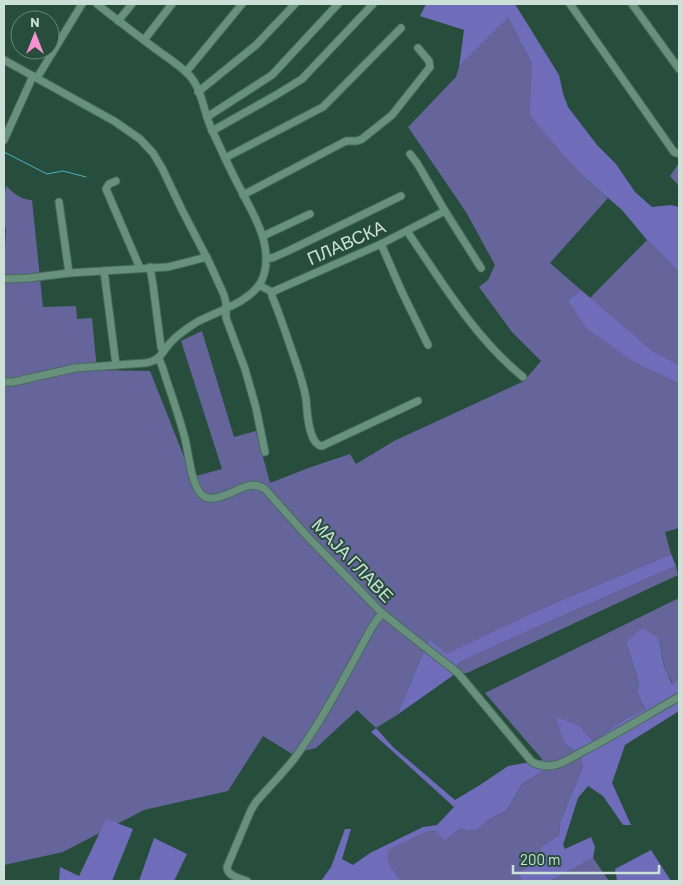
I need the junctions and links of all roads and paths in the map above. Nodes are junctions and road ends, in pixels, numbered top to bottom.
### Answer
1 (82, 4) edge
2 (97, 4) edge
3 (132, 4) edge
4 (172, 4) edge
5 (242, 4) edge
6 (295, 4) edge
7 (338, 4) edge
8 (373, 4) edge
9 (570, 4) edge
10 (632, 4) edge
11 (118, 21) junction
12 (401, 28) dead end
13 (144, 40) junction
14 (418, 48) dead end
15 (4, 61) edge
16 (679, 69) edge
17 (186, 72) junction
18 (35, 77) junction
19 (198, 92) junction
20 (207, 117) junction
21 (212, 131) junction
22 (4, 140) edge
23 (679, 153) edge
24 (410, 154) dead end
25 (225, 158) junction
26 (116, 181) dead end
27 (243, 194) junction
28 (401, 196) dead end
29 (59, 202) dead end
30 (445, 211) junction
31 (310, 214) dead end
32 (407, 231) junction
33 (263, 236) junction
34 (380, 244) junction
35 (207, 257) junction
36 (267, 258) junction
37 (140, 268) junction
38 (150, 268) junction
39 (481, 268) dead end
40 (104, 270) junction
41 (69, 273) junction
42 (4, 278) edge
43 (259, 285) junction
44 (272, 292) junction
45 (226, 308) junction
46 (428, 345) dead end
47 (163, 352) junction
48 (158, 359) junction
49 (116, 365) junction
50 (523, 377) dead end
51 (4, 382) edge
52 (418, 401) dead end
53 (265, 452) dead end
54 (384, 614) junction
55 (679, 697) edge
56 (246, 881) edge

1 - 18 street
2 - 11 street
3 - 11 street
4 - 13 street
5 - 17 street
6 - 19 street
7 - 20 street
8 - 21 street
9 - 23 street
10 - 16 street
11 - 13 street
12 - 25 street
13 - 17 street
14 - 27 street
15 - 18 street
17 - 19 street
18 - 22 street
18 - 35 street
19 - 20 street
20 - 21 street
21 - 25 street
24 - 30 street
25 - 27 street
26 - 37 street
27 - 33 street
28 - 36 street
29 - 41 street
30 - 32 street, ПЛАВСКА
30 - 39 street
31 - 33 street
32 - 34 street, ПЛАВСКА
32 - 50 street
33 - 36 street
34 - 44 street, ПЛАВСКА
34 - 46 street
35 - 38 street
35 - 45 street
36 - 43 street
37 - 38 street
37 - 40 street
38 - 47 street
40 - 41 street
40 - 49 street
41 - 42 street
43 - 44 street
43 - 45 street
44 - 52 street
45 - 47 street
45 - 53 street
47 - 48 street
48 - 49 street
48 - 54 street, МАЈА ГЛАВЕ
49 - 51 street
54 - 55 street, МАЈА ГЛАВЕ
54 - 56 street

